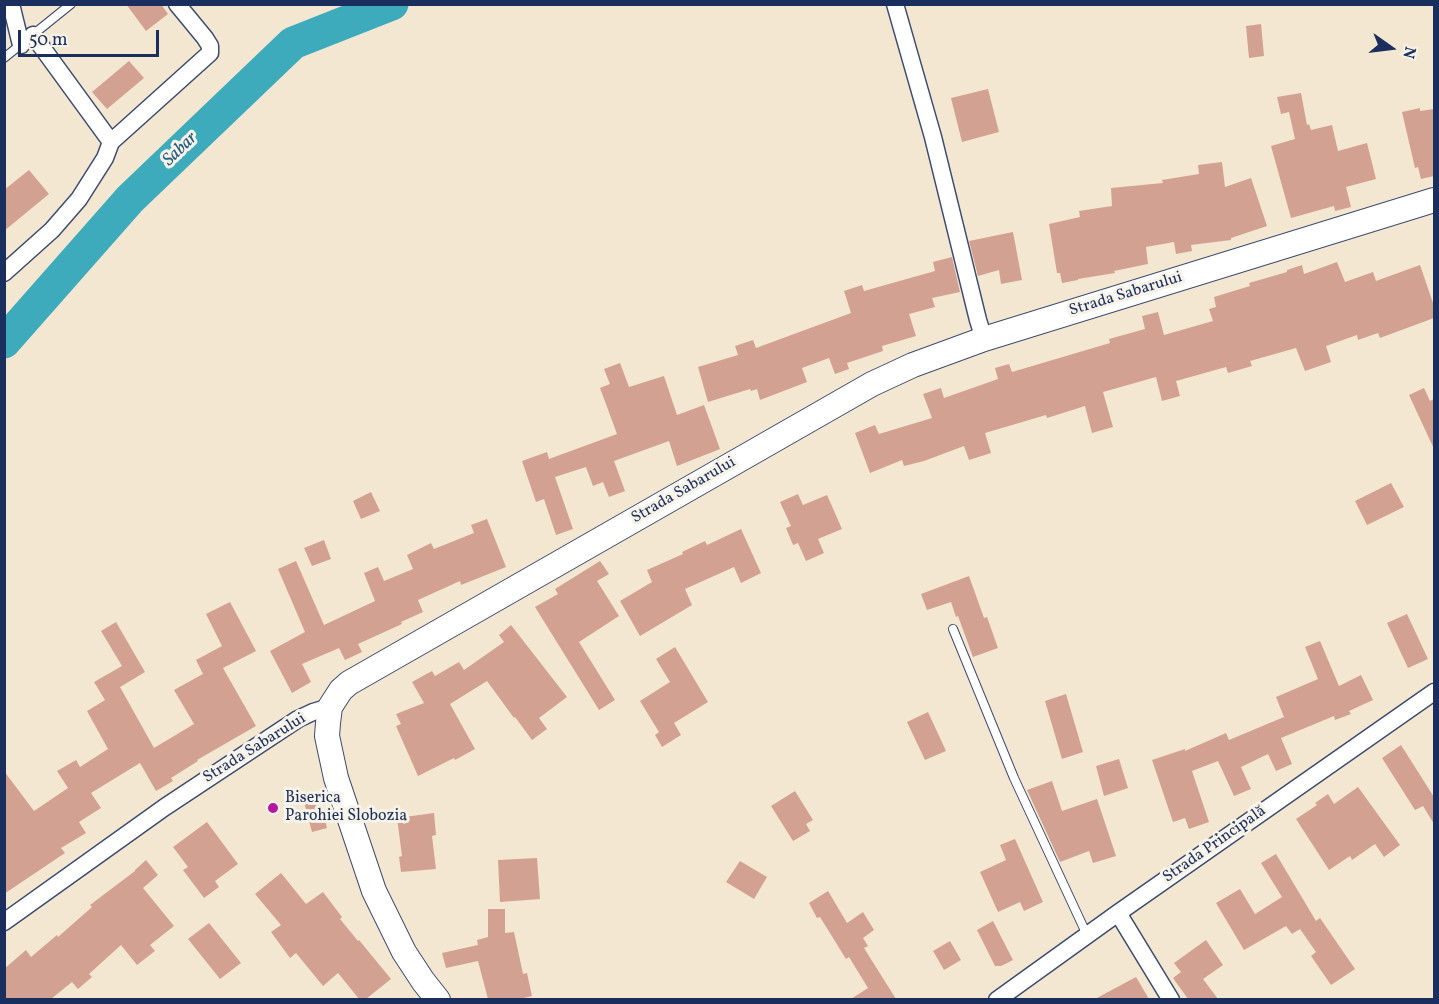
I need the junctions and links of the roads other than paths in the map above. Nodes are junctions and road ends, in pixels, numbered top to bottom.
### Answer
1 (11, 4) edge
2 (71, 4) edge
3 (177, 4) edge
4 (895, 4) edge
5 (27, 40) junction
6 (4, 58) edge
7 (111, 142) junction
8 (1434, 200) edge
9 (4, 273) edge
10 (984, 339) junction
11 (953, 629) dead end
12 (1434, 692) edge
13 (330, 707) junction
14 (1118, 913) junction
15 (4, 922) edge
16 (1087, 935) junction
17 (438, 999) edge
18 (997, 999) edge
19 (1171, 999) edge

1 - 5 street
2 - 5 lane
3 - 7 street
4 - 10 street
5 - 6 lane
5 - 7 street
7 - 9 street
8 - 10 main road, Strada Sabarului
10 - 13 main road, Strada Sabarului
11 - 16 lane
12 - 14 street, Strada Principală
13 - 15 street, Strada Sabarului
13 - 17 main road
14 - 16 street, Strada Principală
14 - 19 street
16 - 18 street, Strada Principală

